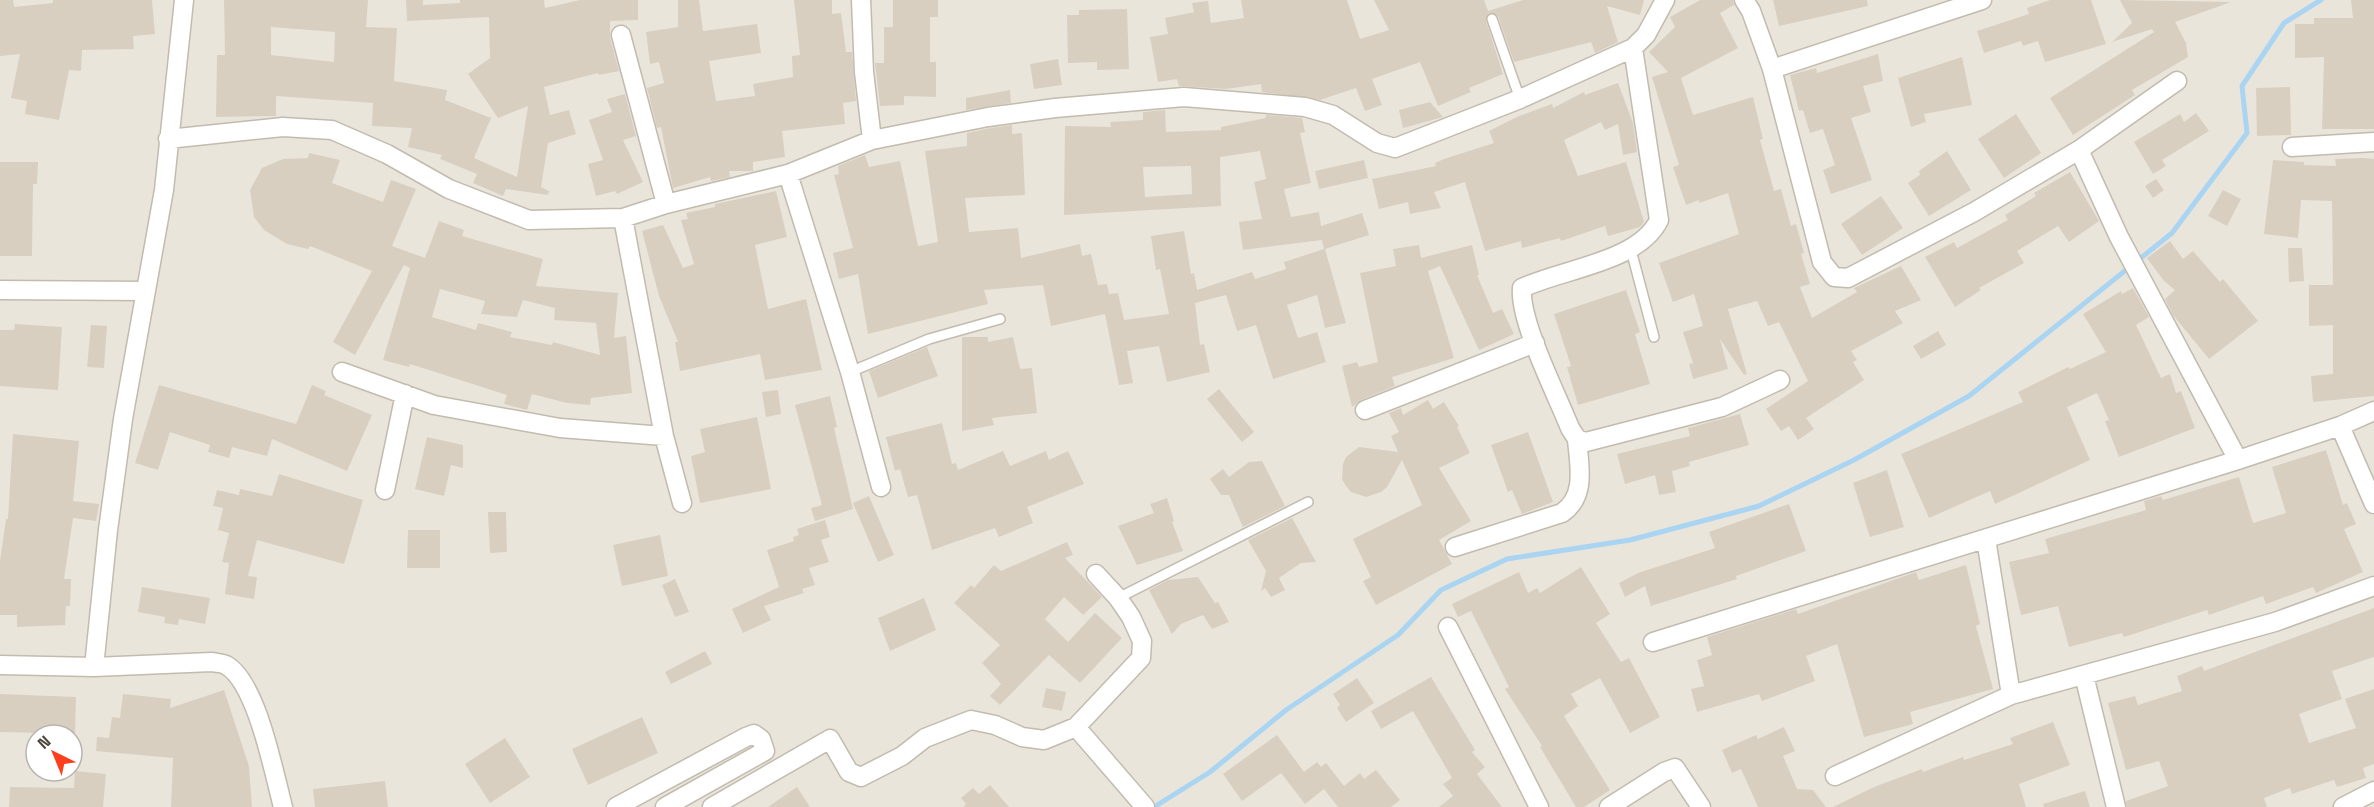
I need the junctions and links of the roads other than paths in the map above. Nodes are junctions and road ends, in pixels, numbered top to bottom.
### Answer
1 (184, 0) edge
2 (861, 0) edge
3 (1665, 0) edge
4 (1744, 0) edge
5 (1982, 0) edge
6 (1492, 19) dead end
7 (621, 35) dead end
8 (1633, 48) junction
9 (1772, 69) junction
10 (2177, 81) dead end
11 (1520, 99) junction
12 (168, 139) junction
13 (872, 140) junction
14 (2374, 142) edge
15 (2292, 147) dead end
16 (2079, 150) junction
17 (788, 174) junction
18 (666, 204) junction
19 (622, 218) junction
20 (1631, 250) junction
21 (0, 290) edge
22 (146, 291) junction
23 (1000, 319) dead end
24 (1654, 337) dead end
25 (1535, 343) junction
26 (342, 372) dead end
27 (850, 372) junction
28 (1780, 381) dead end
29 (405, 394) junction
30 (1365, 410) dead end
31 (2374, 411) edge
32 (2340, 426) junction
33 (664, 436) junction
34 (1577, 439) junction
35 (2238, 460) junction
36 (881, 487) dead end
37 (385, 490) dead end
38 (1308, 502) dead end
39 (682, 503) dead end
40 (2374, 504) edge
41 (1986, 539) junction
42 (1455, 547) dead end
43 (1096, 574) dead end
44 (2374, 586) edge
45 (1118, 598) junction
46 (1448, 627) dead end
47 (1653, 642) dead end
48 (0, 665) edge
49 (94, 667) junction
50 (2084, 675) junction
51 (2011, 695) junction
52 (1076, 727) junction
53 (1835, 776) dead end
54 (2374, 791) edge
55 (1144, 805) edge
56 (283, 807) edge
57 (616, 807) edge
58 (664, 807) edge
59 (712, 807) edge
60 (1539, 807) edge
61 (1609, 807) edge
62 (1701, 807) edge
63 (2116, 807) edge
64 (2343, 807) edge

1 - 12 street
2 - 13 street
3 - 8 street
4 - 9 street
5 - 9 street
6 - 11 lane
7 - 18 street
8 - 11 street
8 - 20 street
9 - 16 street
10 - 16 street
11 - 13 street
12 - 19 street
12 - 22 street
13 - 17 street
14 - 15 street
16 - 35 street
17 - 18 street
17 - 27 street
18 - 19 street
19 - 33 street
20 - 24 lane
20 - 25 street
21 - 22 street
22 - 49 street
23 - 27 lane
25 - 30 street
25 - 34 street
26 - 29 street
27 - 36 street
28 - 34 street
29 - 33 street
29 - 37 street
31 - 32 street
32 - 35 street
32 - 40 street
33 - 39 street
34 - 42 street
35 - 41 street
38 - 45 lane
41 - 47 street
41 - 51 street
43 - 45 street
44 - 50 street
45 - 52 street
46 - 60 street
48 - 49 street
49 - 56 street
50 - 51 street
50 - 63 street
51 - 53 street
52 - 55 street
52 - 59 street
54 - 64 street
57 - 58 street
61 - 62 street

